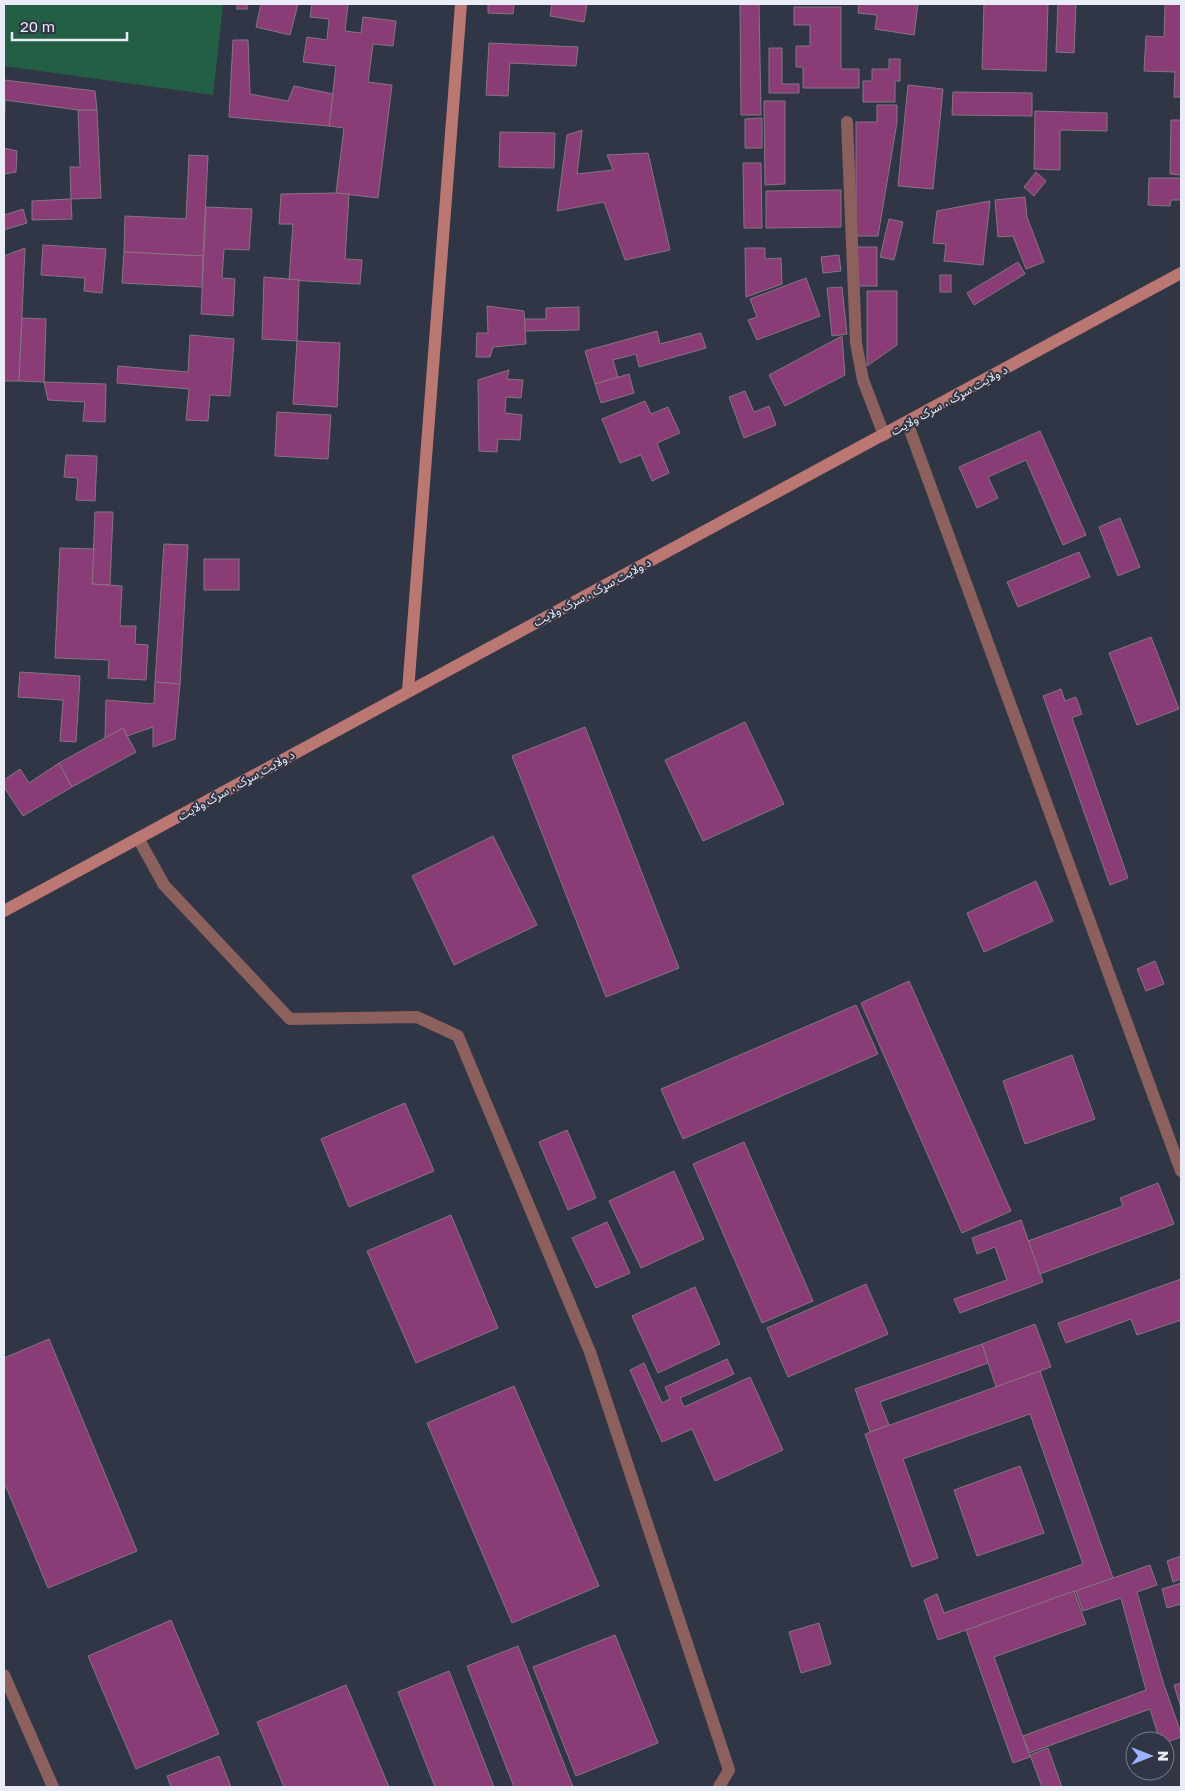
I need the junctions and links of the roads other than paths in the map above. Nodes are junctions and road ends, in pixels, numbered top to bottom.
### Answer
1 (461, 4) edge
2 (847, 122) dead end
3 (1181, 273) edge
4 (907, 422) junction
5 (884, 435) junction
6 (408, 691) junction
7 (138, 838) junction
8 (4, 911) edge
9 (1181, 1171) edge
10 (4, 1675) edge
11 (53, 1787) edge
12 (719, 1787) edge

1 - 6 main road
2 - 5 street
3 - 4 main road, د ولایت سړک ، سرک ولایت
4 - 5 main road, د ولایت سړک ، سرک ولایت
4 - 9 street
5 - 6 main road, د ولایت سړک ، سرک ولایت
6 - 7 main road, د ولایت سړک ، سرک ولایت
7 - 8 main road, د ولایت سړک ، سرک ولایت
7 - 12 street
10 - 11 street

